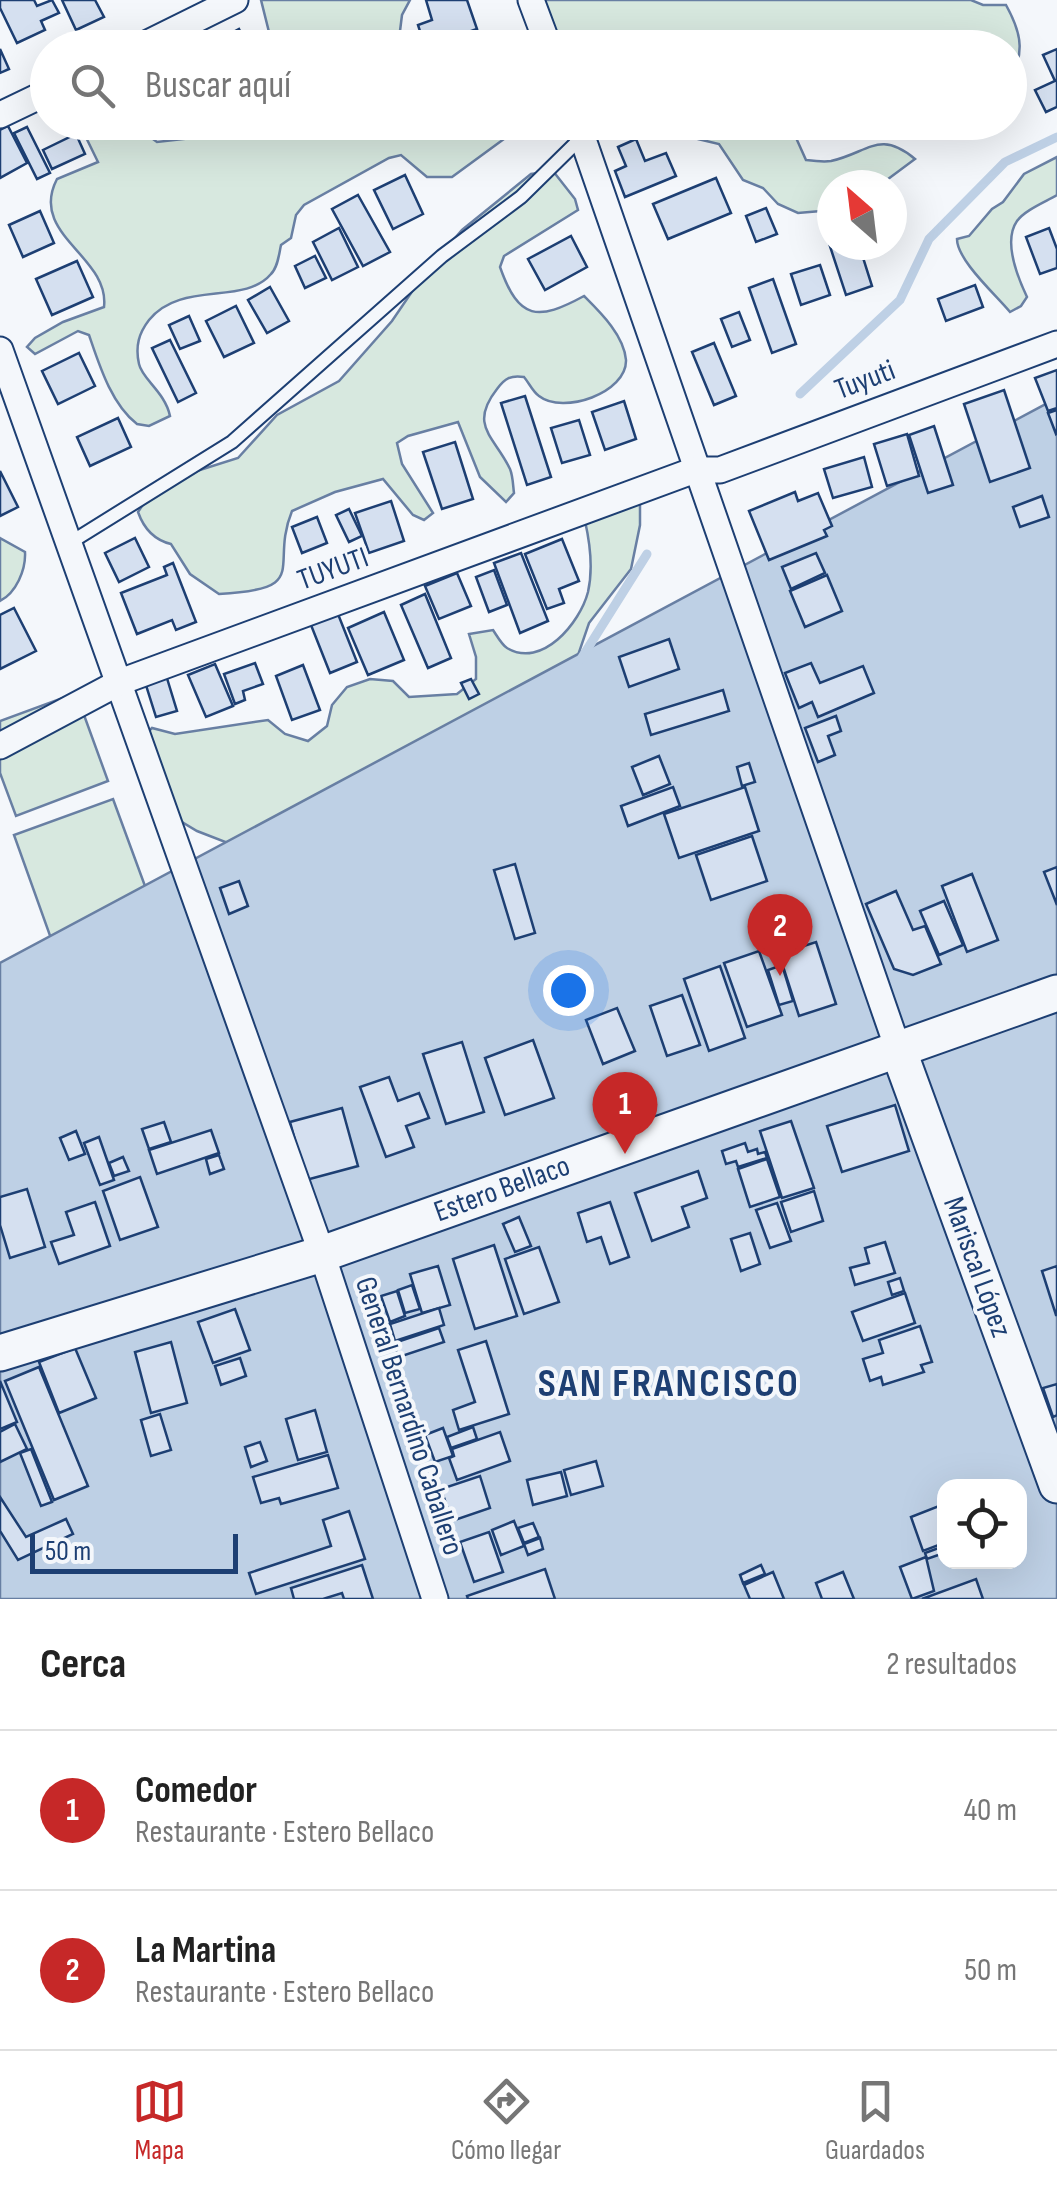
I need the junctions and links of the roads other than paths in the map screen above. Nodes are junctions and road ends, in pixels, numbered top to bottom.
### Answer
1 (235, 0) edge
2 (531, 0) edge
3 (174, 30) edge
4 (542, 30) edge
5 (30, 101) edge
6 (0, 115) edge
7 (571, 140) edge
8 (583, 140) edge
9 (1057, 344) edge
10 (0, 350) edge
11 (695, 470) junction
12 (68, 544) junction
13 (120, 682) junction
14 (0, 746) edge
15 (1057, 993) edge
16 (898, 1049) junction
17 (322, 1254) junction
18 (0, 1353) edge
19 (1057, 1485) edge
20 (436, 1599) edge

1 - 3 street
2 - 4 street
5 - 6 street
7 - 12 lane
8 - 11 street
9 - 11 street, Tuyuti
10 - 12 street, General Bernardino Caballero
11 - 13 street, TUYUTI
11 - 16 street
12 - 13 street, General Bernardino Caballero
13 - 14 street, TUYUTI
13 - 17 street, General Bernardino Caballero
15 - 16 street, Estero Bellaco
16 - 17 street, Estero Bellaco
16 - 19 street, Mariscal López
17 - 18 street, Estero Bellaco
17 - 20 street, General Bernardino Caballero

